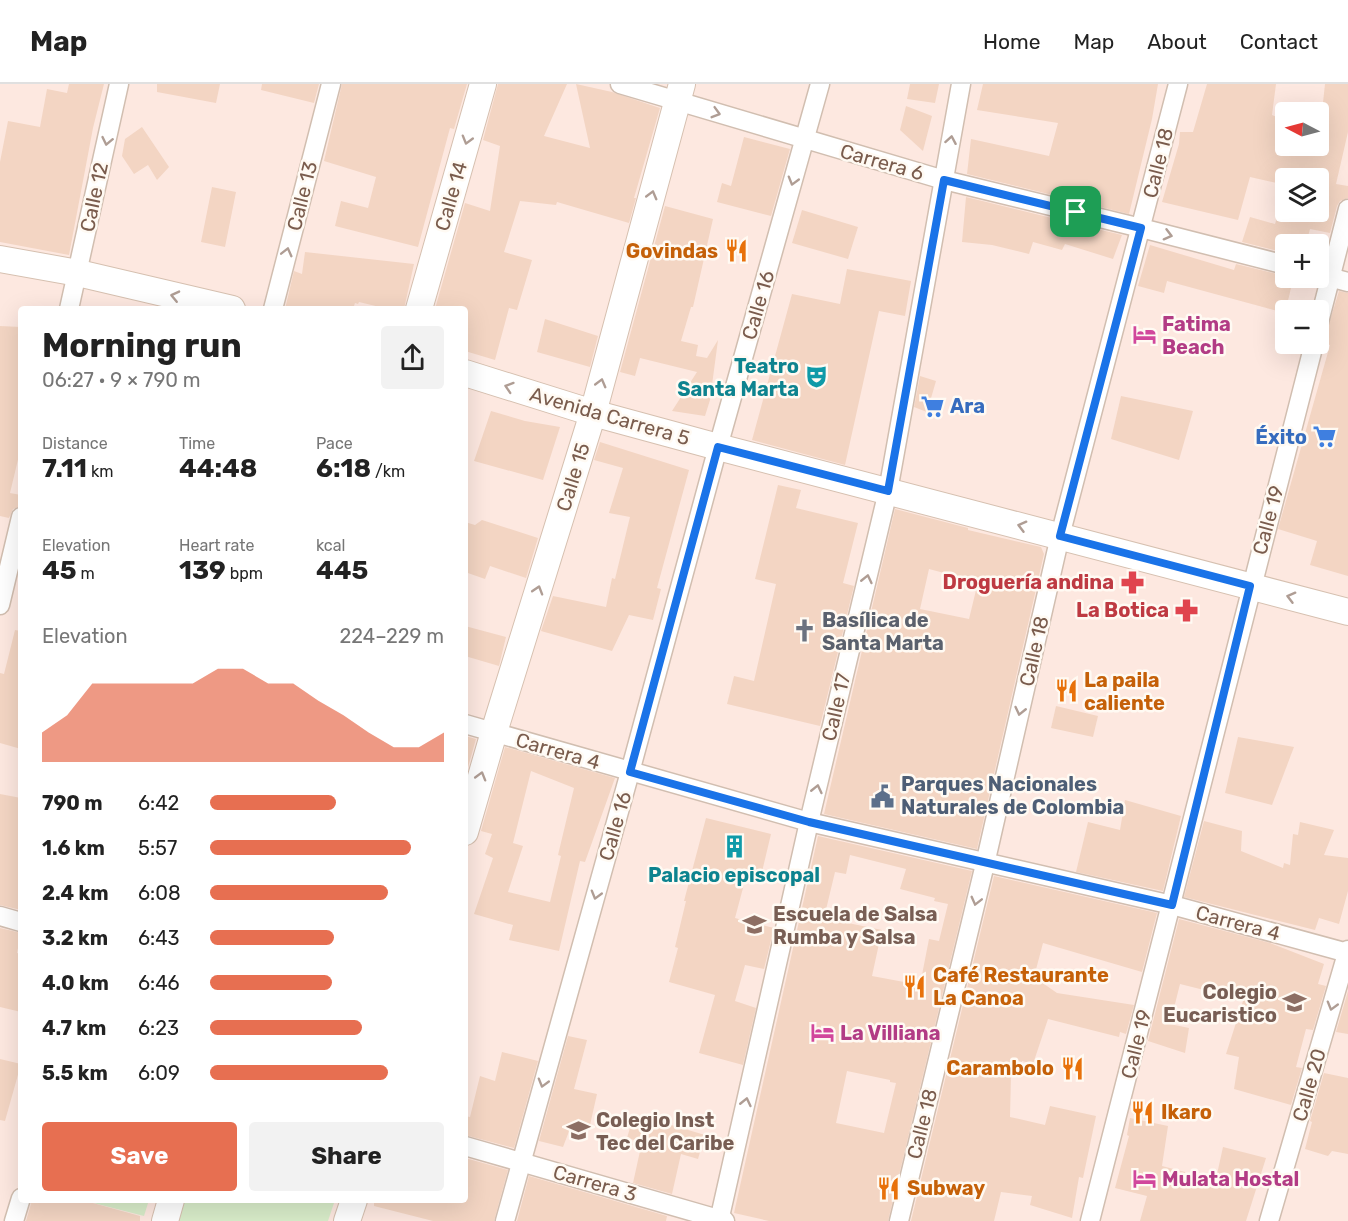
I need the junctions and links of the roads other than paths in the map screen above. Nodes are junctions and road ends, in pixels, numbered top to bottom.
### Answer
1 (119, 84) edge
2 (331, 84) edge
3 (483, 84) edge
4 (620, 84) edge
5 (820, 84) edge
6 (962, 84) edge
7 (1178, 84) edge
8 (680, 93) edge
9 (804, 139) junction
10 (944, 180) junction
11 (1348, 209) edge
12 (1141, 228) junction
13 (0, 259) edge
14 (1275, 263) edge
15 (78, 273) junction
16 (1333, 278) edge
17 (1326, 300) edge
18 (70, 306) edge
19 (219, 306) edge
20 (274, 306) edge
21 (420, 306) edge
22 (1311, 354) edge
23 (468, 374) edge
24 (593, 413) junction
25 (718, 447) junction
26 (888, 491) junction
27 (18, 533) edge
28 (1060, 536) junction
29 (1250, 586) junction
30 (6, 596) edge
31 (1348, 612) edge
32 (468, 725) edge
33 (494, 732) junction
34 (630, 772) junction
35 (468, 822) edge
36 (809, 822) junction
37 (985, 864) junction
38 (1172, 905) junction
39 (0, 916) edge
40 (18, 921) edge
41 (1348, 952) edge
42 (468, 1147) edge
43 (520, 1161) junction
44 (19, 1203) edge
45 (170, 1203) edge
46 (353, 1203) edge
47 (14, 1221) edge
48 (165, 1221) edge
49 (347, 1221) edge
50 (505, 1221) edge
51 (721, 1221) edge
52 (899, 1221) edge
53 (1090, 1221) edge
54 (1269, 1221) edge

1 -> 15 street, Calle 12
20 -> 2 street, Calle 13
3 -> 21 street, Calle 14
4 - 8 street, Carrera 6
5 - 9 street, Calle 16
10 -> 6 street, Calle 17
7 - 12 street, Calle 18
8 -> 9 street, Carrera 6
24 -> 8 street, Calle 15
9 - 10 street, Carrera 6
9 -> 25 street, Calle 16
10 - 12 street, Carrera 6
10 - 26 street, Calle 17
11 - 16 street
12 -> 14 street, Carrera 6
12 - 28 street, Calle 18
13 - 15 street
15 - 18 street, Calle 12
19 -> 15 street
16 - 17 street
22 - 29 street, Calle 19
24 -> 23 street, Avenida Carrera 5
24 - 25 street, Avenida Carrera 5
33 -> 24 street, Calle 15
25 - 26 street, Avenida Carrera 5
25 - 34 street, Calle 16
28 -> 26 street, Avenida Carrera 5
36 -> 26 street, Calle 17
27 - 30 street
28 - 29 street, Avenida Carrera 5
28 -> 37 street, Calle 18
31 -> 29 street, Avenida Carrera 5
29 - 38 street, Calle 19
32 - 33 street, Carrera 4
33 - 34 street, Carrera 4
35 -> 33 street, Calle 15
34 - 36 street, Carrera 4
34 -> 43 street, Calle 16
36 - 37 street, Carrera 4
51 -> 36 street, Calle 17
37 - 38 street, Carrera 4
37 -> 52 street, Calle 18
38 - 41 street, Carrera 4
38 - 53 street, Calle 19
39 - 40 street
41 -> 54 street, Calle 20
42 - 43 street, Carrera 3
43 - 50 street, Calle 16
43 - 51 street, Carrera 3
44 - 47 street
45 - 48 street
46 - 49 street

